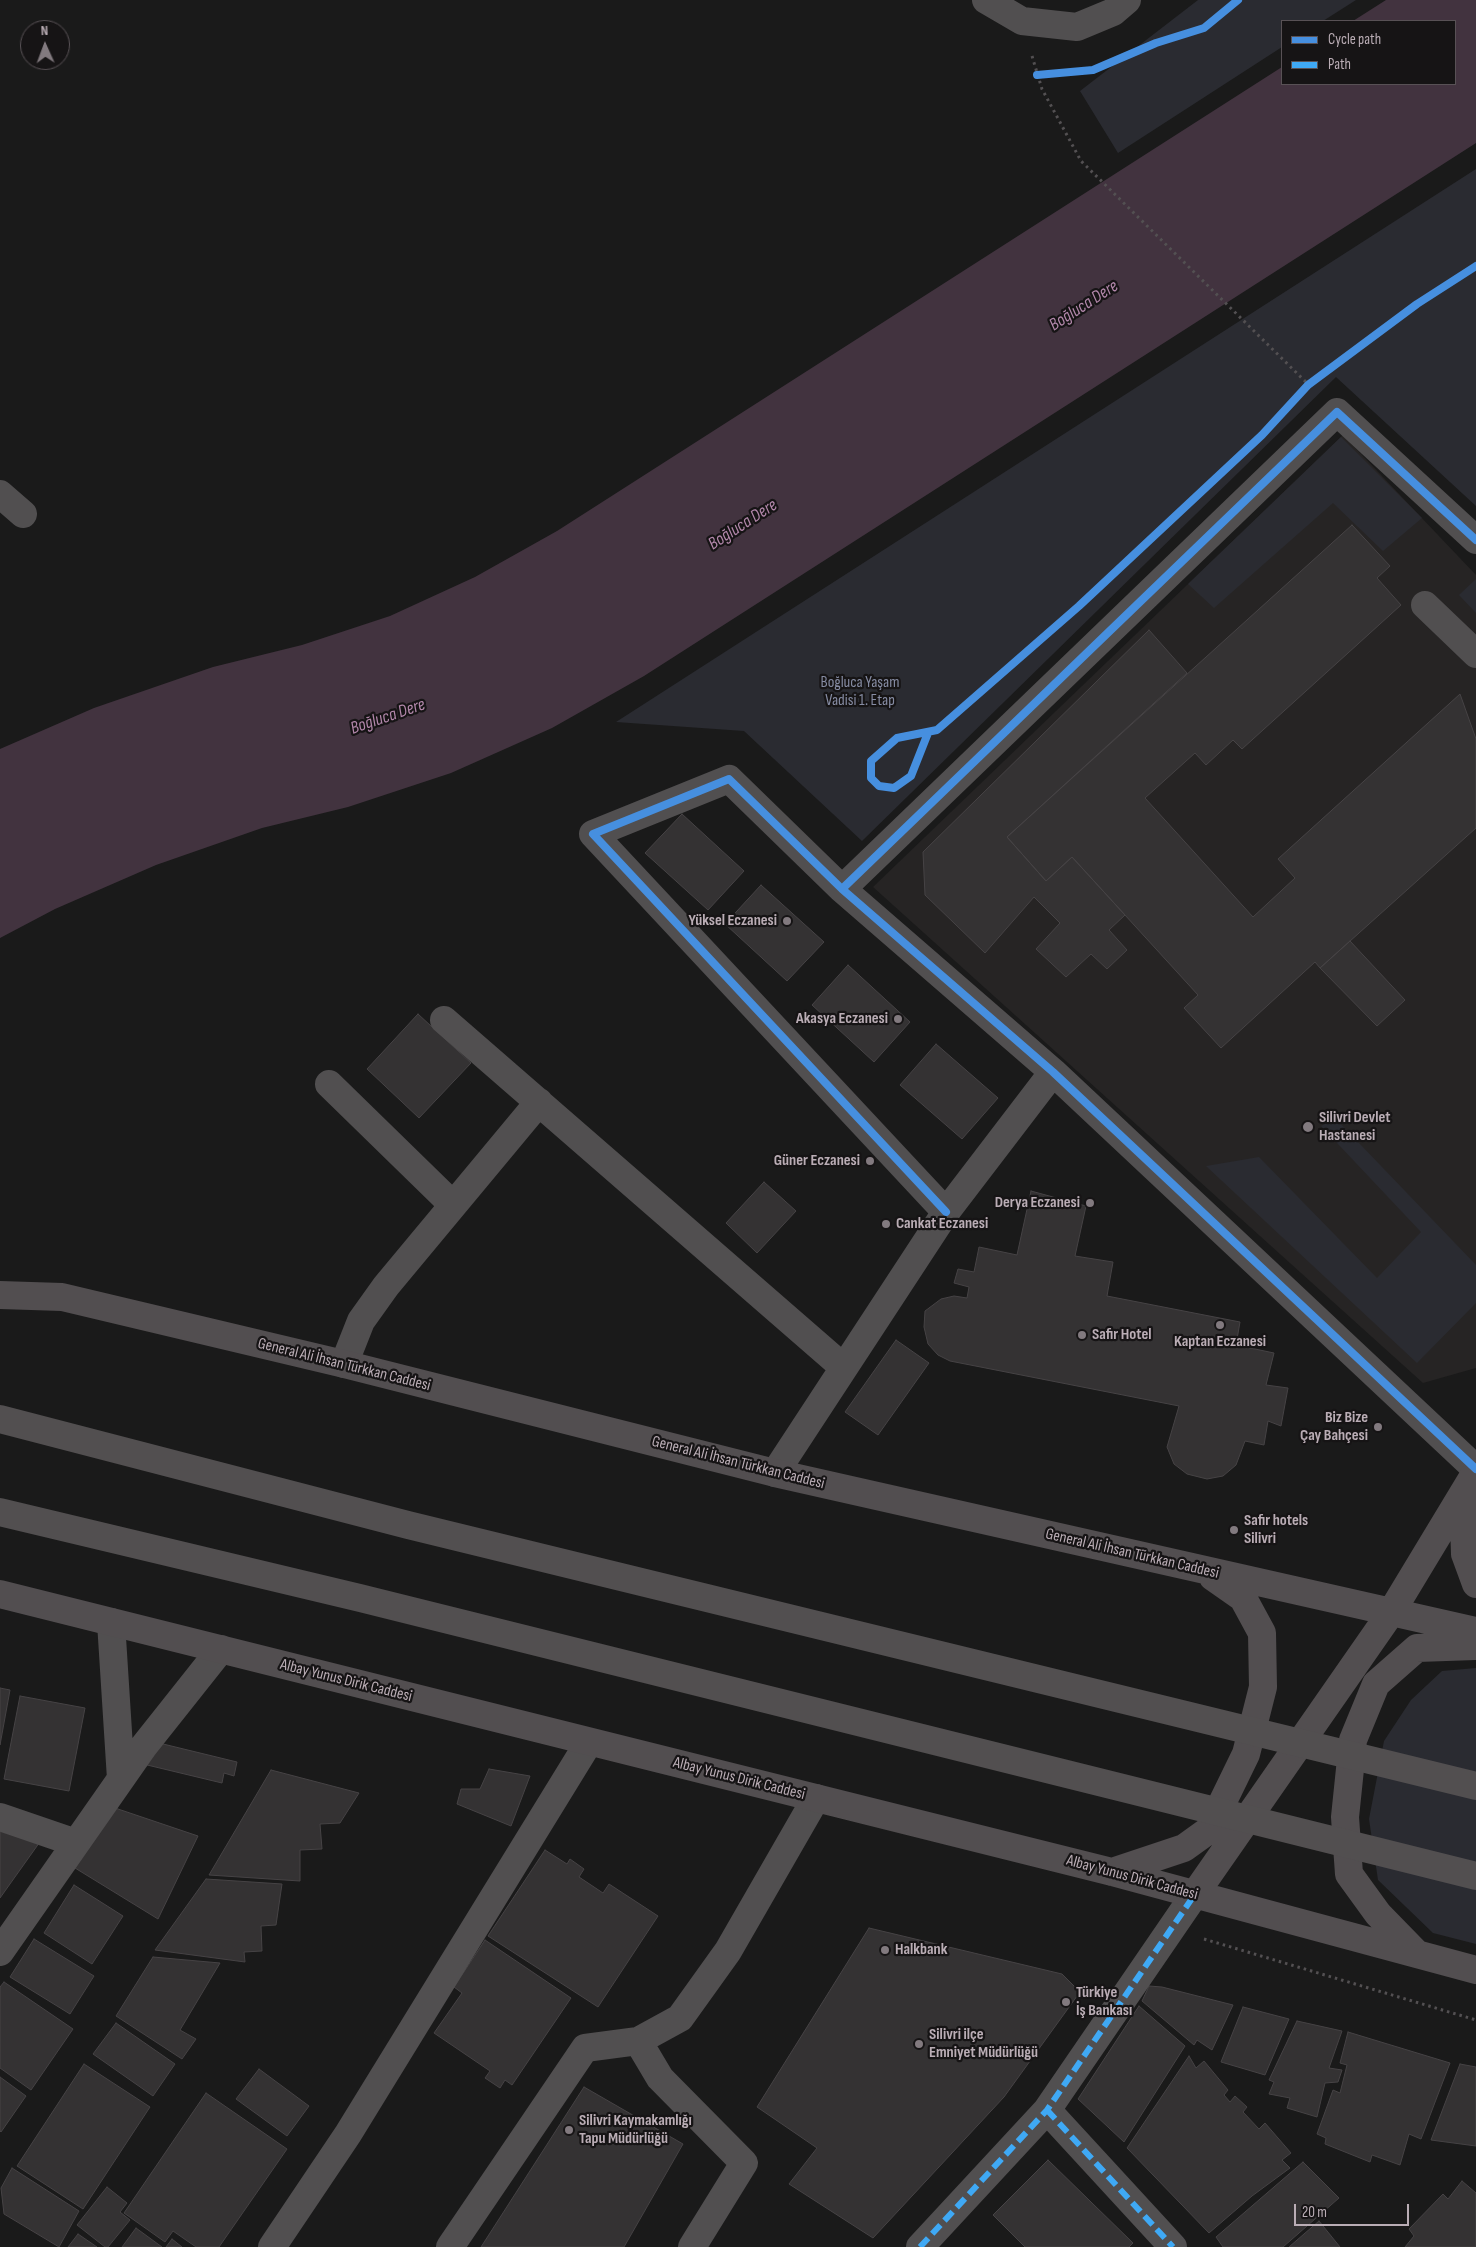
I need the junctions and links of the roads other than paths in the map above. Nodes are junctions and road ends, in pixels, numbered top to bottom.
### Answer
1 (986, 0) edge
2 (1127, 0) edge
3 (0, 494) edge
4 (23, 514) dead end
5 (1476, 540) edge
6 (1425, 605) dead end
7 (1476, 654) edge
8 (842, 889) junction
9 (444, 1020) dead end
10 (1053, 1072) junction
11 (330, 1084) dead end
12 (539, 1102) junction
13 (453, 1205) junction
14 (946, 1212) junction
15 (0, 1295) edge
16 (344, 1364) junction
17 (843, 1367) junction
18 (0, 1419) edge
19 (775, 1472) junction
20 (1476, 1472) edge
21 (0, 1512) edge
22 (1204, 1570) junction
23 (1476, 1584) edge
24 (0, 1594) edge
25 (1392, 1611) junction
26 (112, 1622) junction
27 (1476, 1632) edge
28 (1476, 1646) edge
29 (222, 1649) junction
30 (589, 1742) junction
31 (121, 1779) junction
32 (1476, 1786) edge
33 (816, 1798) junction
34 (0, 1817) edge
35 (76, 1843) junction
36 (1112, 1872) junction
37 (1476, 1876) edge
38 (1195, 1894) junction
39 (0, 1952) edge
40 (1417, 1954) junction
41 (1476, 1970) edge
42 (638, 2041) junction
43 (1047, 2110) junction
44 (272, 2247) edge
45 (450, 2247) edge
46 (692, 2247) edge
47 (920, 2247) edge
48 (1174, 2247) edge

1 - 2 street
3 - 4 street
5 - 8 street
6 - 7 street
8 - 10 street
8 - 14 street
9 - 12 street
10 - 14 street
10 - 20 street
11 - 13 street
12 - 13 street
12 - 17 street
13 - 16 street
14 - 17 street
15 - 16 main road, General Ali İhsan Türkkan Caddesi
16 - 19 main road, General Ali İhsan Türkkan Caddesi
17 - 19 street
18 - 32 highway
19 - 22 main road, General Ali İhsan Türkkan Caddesi
20 - 23 main road
20 - 25 main road
21 - 37 highway
22 - 25 main road, General Ali İhsan Türkkan Caddesi
22 - 36 main road
24 - 26 main road, Albay Yunus Dirik Caddesi
25 - 27 main road, General Ali İhsan Türkkan Caddesi
25 - 38 main road
26 - 29 main road, Albay Yunus Dirik Caddesi
26 - 31 street
28 - 40 main road
29 - 30 main road, Albay Yunus Dirik Caddesi
29 - 31 street
30 - 33 main road, Albay Yunus Dirik Caddesi
30 - 44 street
31 - 35 street
33 - 36 main road, Albay Yunus Dirik Caddesi
33 - 42 street
34 - 35 street
35 - 39 street
36 - 38 main road, Albay Yunus Dirik Caddesi
38 - 40 main road, Albay Yunus Dirik Caddesi
38 - 43 street
40 - 41 main road, Albay Yunus Dirik Caddesi
42 - 45 street
42 - 46 street
43 - 47 street
43 - 48 street

